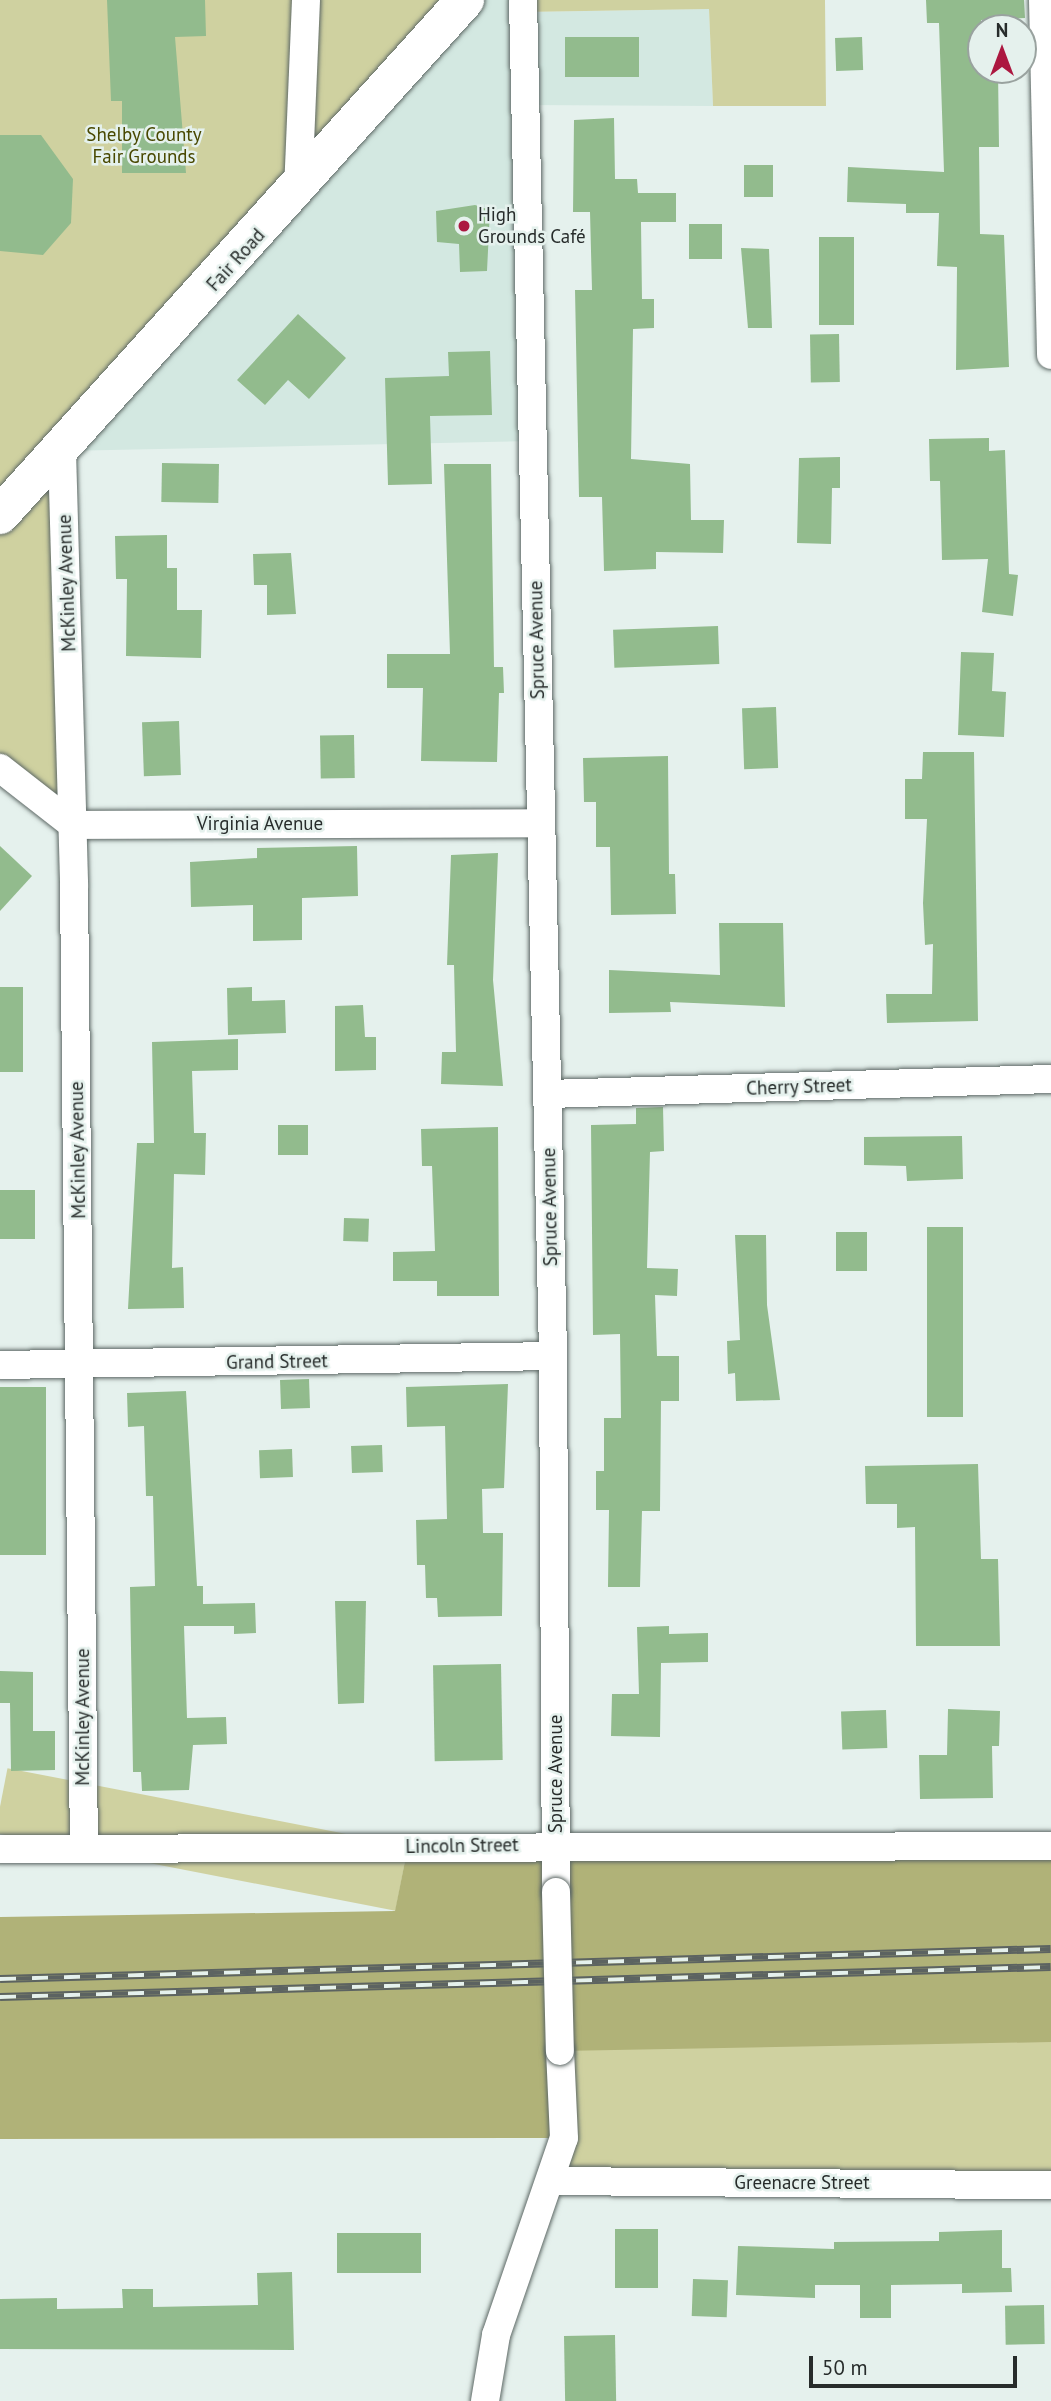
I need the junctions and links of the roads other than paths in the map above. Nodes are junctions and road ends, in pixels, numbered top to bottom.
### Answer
1 (306, 0) edge
2 (465, 0) edge
3 (523, 0) edge
4 (1043, 0) edge
5 (298, 191) junction
6 (1051, 355) edge
7 (62, 452) junction
8 (0, 515) edge
9 (0, 768) edge
10 (540, 823) junction
11 (73, 825) junction
12 (1051, 1079) edge
13 (548, 1094) junction
14 (553, 1356) junction
15 (0, 1365) edge
16 (82, 1365) junction
17 (556, 1845) junction
18 (1051, 1846) edge
19 (84, 1848) junction
20 (0, 1849) edge
21 (553, 2181) junction
22 (1051, 2185) edge
23 (485, 2401) edge

1 - 5 street
2 - 5 main road, Fair Road
3 - 10 street, Spruce Avenue
4 - 6 street
5 - 7 main road, Fair Road
7 - 8 main road, Fair Road
7 - 11 street, McKinley Avenue
9 - 11 street
10 - 11 street, Virginia Avenue
10 - 13 street, Spruce Avenue
11 - 16 street, McKinley Avenue
12 - 13 street, Cherry Street
13 - 14 street, Spruce Avenue
14 - 16 street, Grand Street
14 - 17 street, Spruce Avenue
15 - 16 street, Grand Street
16 - 19 street, McKinley Avenue
17 - 18 street, Lincoln Street
17 - 19 street, Lincoln Street
17 - 21 street, Spruce Avenue, bridge
19 - 20 street, Lincoln Street
21 - 22 street, Greenacre Street
21 - 23 street, Spruce Avenue

